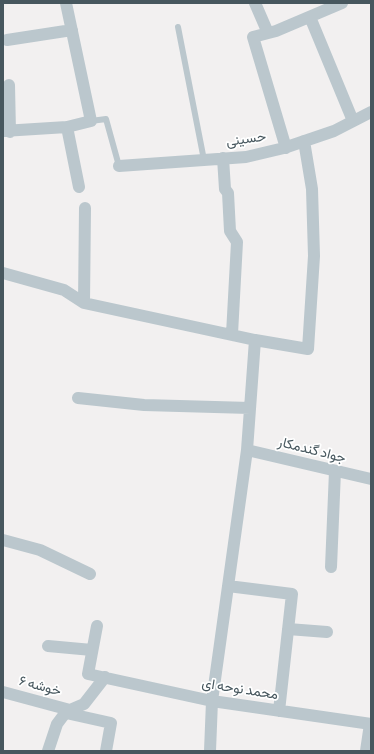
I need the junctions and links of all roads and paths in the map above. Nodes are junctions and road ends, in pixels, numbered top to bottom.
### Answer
1 (66, 3) edge
2 (255, 3) edge
3 (342, 3) edge
4 (310, 17) junction
5 (178, 27) dead end
6 (72, 30) junction
7 (268, 33) junction
8 (6, 40) dead end
9 (9, 85) dead end
10 (371, 112) edge
11 (91, 121) junction
12 (353, 121) junction
13 (67, 127) junction
14 (7, 132) edge
15 (304, 141) junction
16 (286, 148) junction
17 (223, 158) junction
18 (204, 160) junction
19 (119, 166) joint
20 (79, 187) dead end
21 (85, 208) dead end
22 (3, 273) edge
23 (84, 303) junction
24 (232, 334) junction
25 (255, 340) junction
26 (78, 398) dead end
27 (250, 408) junction
28 (247, 450) junction
29 (336, 472) junction
30 (371, 479) edge
31 (3, 540) edge
32 (331, 567) dead end
33 (90, 574) dead end
34 (228, 586) junction
35 (97, 626) dead end
36 (288, 629) junction
37 (327, 632) dead end
38 (48, 646) dead end
39 (92, 650) junction
40 (105, 677) junction
41 (3, 692) edge
42 (212, 701) junction
43 (279, 711) junction
44 (68, 712) junction
45 (371, 724) edge
46 (48, 751) edge
47 (106, 751) edge
48 (210, 751) edge
49 (366, 751) edge

1 - 6 street
2 - 7 street
3 - 4 street
4 - 7 street
4 - 12 street
5 - 18 lane
6 - 8 street
6 - 11 street
7 - 16 street
9 - 14 street
10 - 12 street, حسینی
11 - 13 street
11 - 19 lane
12 - 15 street, حسینی
13 - 14 street
13 - 20 street
15 - 16 street, حسینی
15 - 25 street
16 - 17 street, حسینی
17 - 18 street, حسینی
17 - 24 street
18 - 19 street, حسینی
21 - 23 street
22 - 23 street
23 - 24 street
24 - 25 street
25 - 27 street
26 - 27 street
27 - 28 street
28 - 29 street, جواد گندمکار
28 - 34 street
29 - 30 street, جواد گندمکار
29 - 32 street
31 - 33 street
34 - 36 street
34 - 42 street
35 - 39 street
36 - 37 street
36 - 43 street
38 - 39 street
39 - 40 street, محمد نوحه ای
40 - 42 street, محمد نوحه ای
40 - 44 street
41 - 44 street, خوشه ۶
42 - 43 street, محمد نوحه ای
42 - 48 street
43 - 45 street, محمد نوحه ای
44 - 46 street
44 - 47 street, خوشه ۶
45 - 49 street

